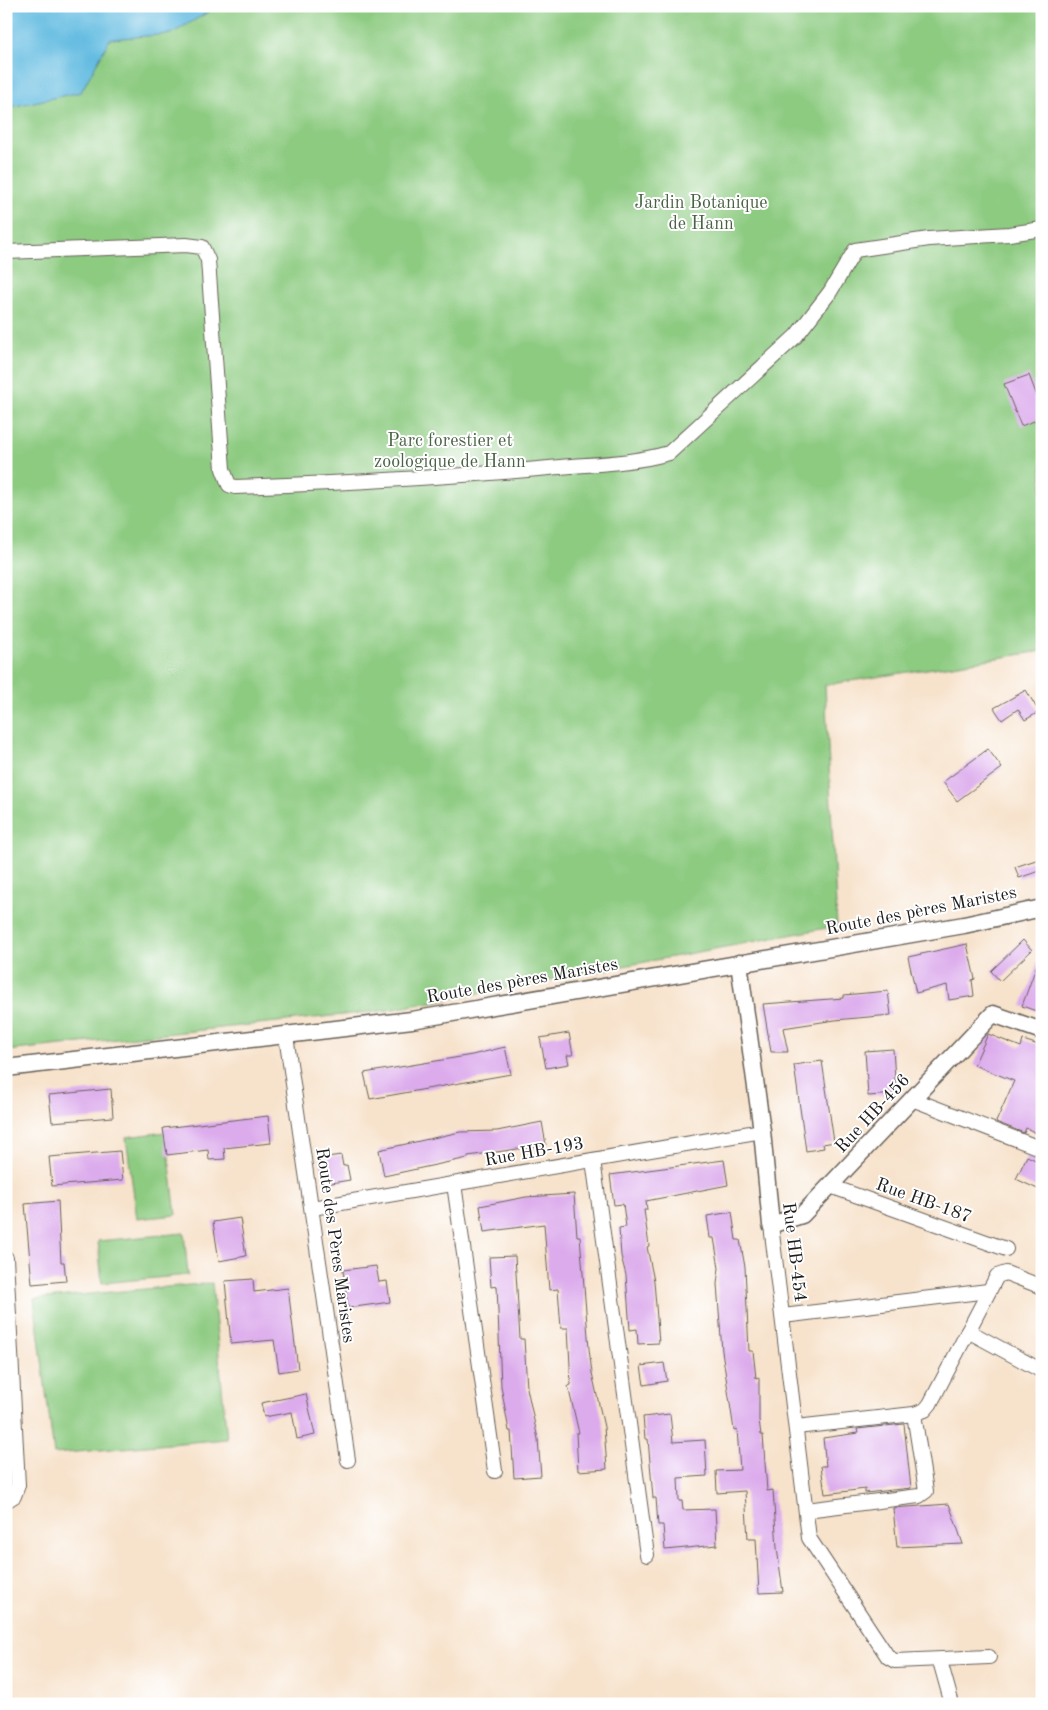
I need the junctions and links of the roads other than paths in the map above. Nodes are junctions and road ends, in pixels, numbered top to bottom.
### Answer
1 (1042, 229) edge
2 (6, 252) edge
3 (1042, 908) edge
4 (739, 963) junction
5 (1042, 1031) edge
6 (286, 1036) junction
7 (6, 1068) edge
8 (912, 1099) junction
9 (762, 1131) junction
10 (1042, 1149) edge
11 (593, 1160) junction
12 (454, 1184) junction
13 (830, 1186) junction
14 (312, 1208) junction
15 (771, 1225) junction
16 (1006, 1249) dead end
17 (6, 1258) edge
18 (1042, 1287) edge
19 (988, 1291) junction
20 (783, 1316) junction
21 (968, 1331) junction
22 (1042, 1371) edge
23 (10, 1377) edge
24 (914, 1414) junction
25 (796, 1427) junction
26 (348, 1460) dead end
27 (495, 1470) dead end
28 (6, 1501) edge
29 (806, 1510) junction
30 (647, 1555) dead end
31 (988, 1658) dead end
32 (940, 1661) junction
33 (952, 1704) edge

1 - 2 street
3 - 4 street, Route des pères Maristes
4 - 6 street, Route des pères Maristes
4 - 9 street, Rue HB-454
5 - 8 street, Rue HB-456
6 - 7 street, Route des pères Maristes
6 - 14 street, Route des Pères Maristes
8 - 10 street
8 - 13 street, Rue HB-456
9 - 11 street, Rue HB-193
9 - 15 street, Rue HB-454
11 - 12 street, Rue HB-193
11 - 30 street
12 - 14 street, Rue HB-193
12 - 27 street
13 - 15 street, Rue HB-456
13 - 16 street, Rue HB-187
14 - 26 street, Route des Pères Maristes
15 - 20 street, Rue HB-454
17 - 23 street
18 - 19 street
19 - 20 street
19 - 21 street
20 - 25 street, Rue HB-454
21 - 22 street
21 - 24 street
23 - 28 street
24 - 25 street
24 - 29 street
25 - 29 street, Rue HB-454
29 - 32 street, Rue HB-454
31 - 32 street, Rue HB-454
32 - 33 street

